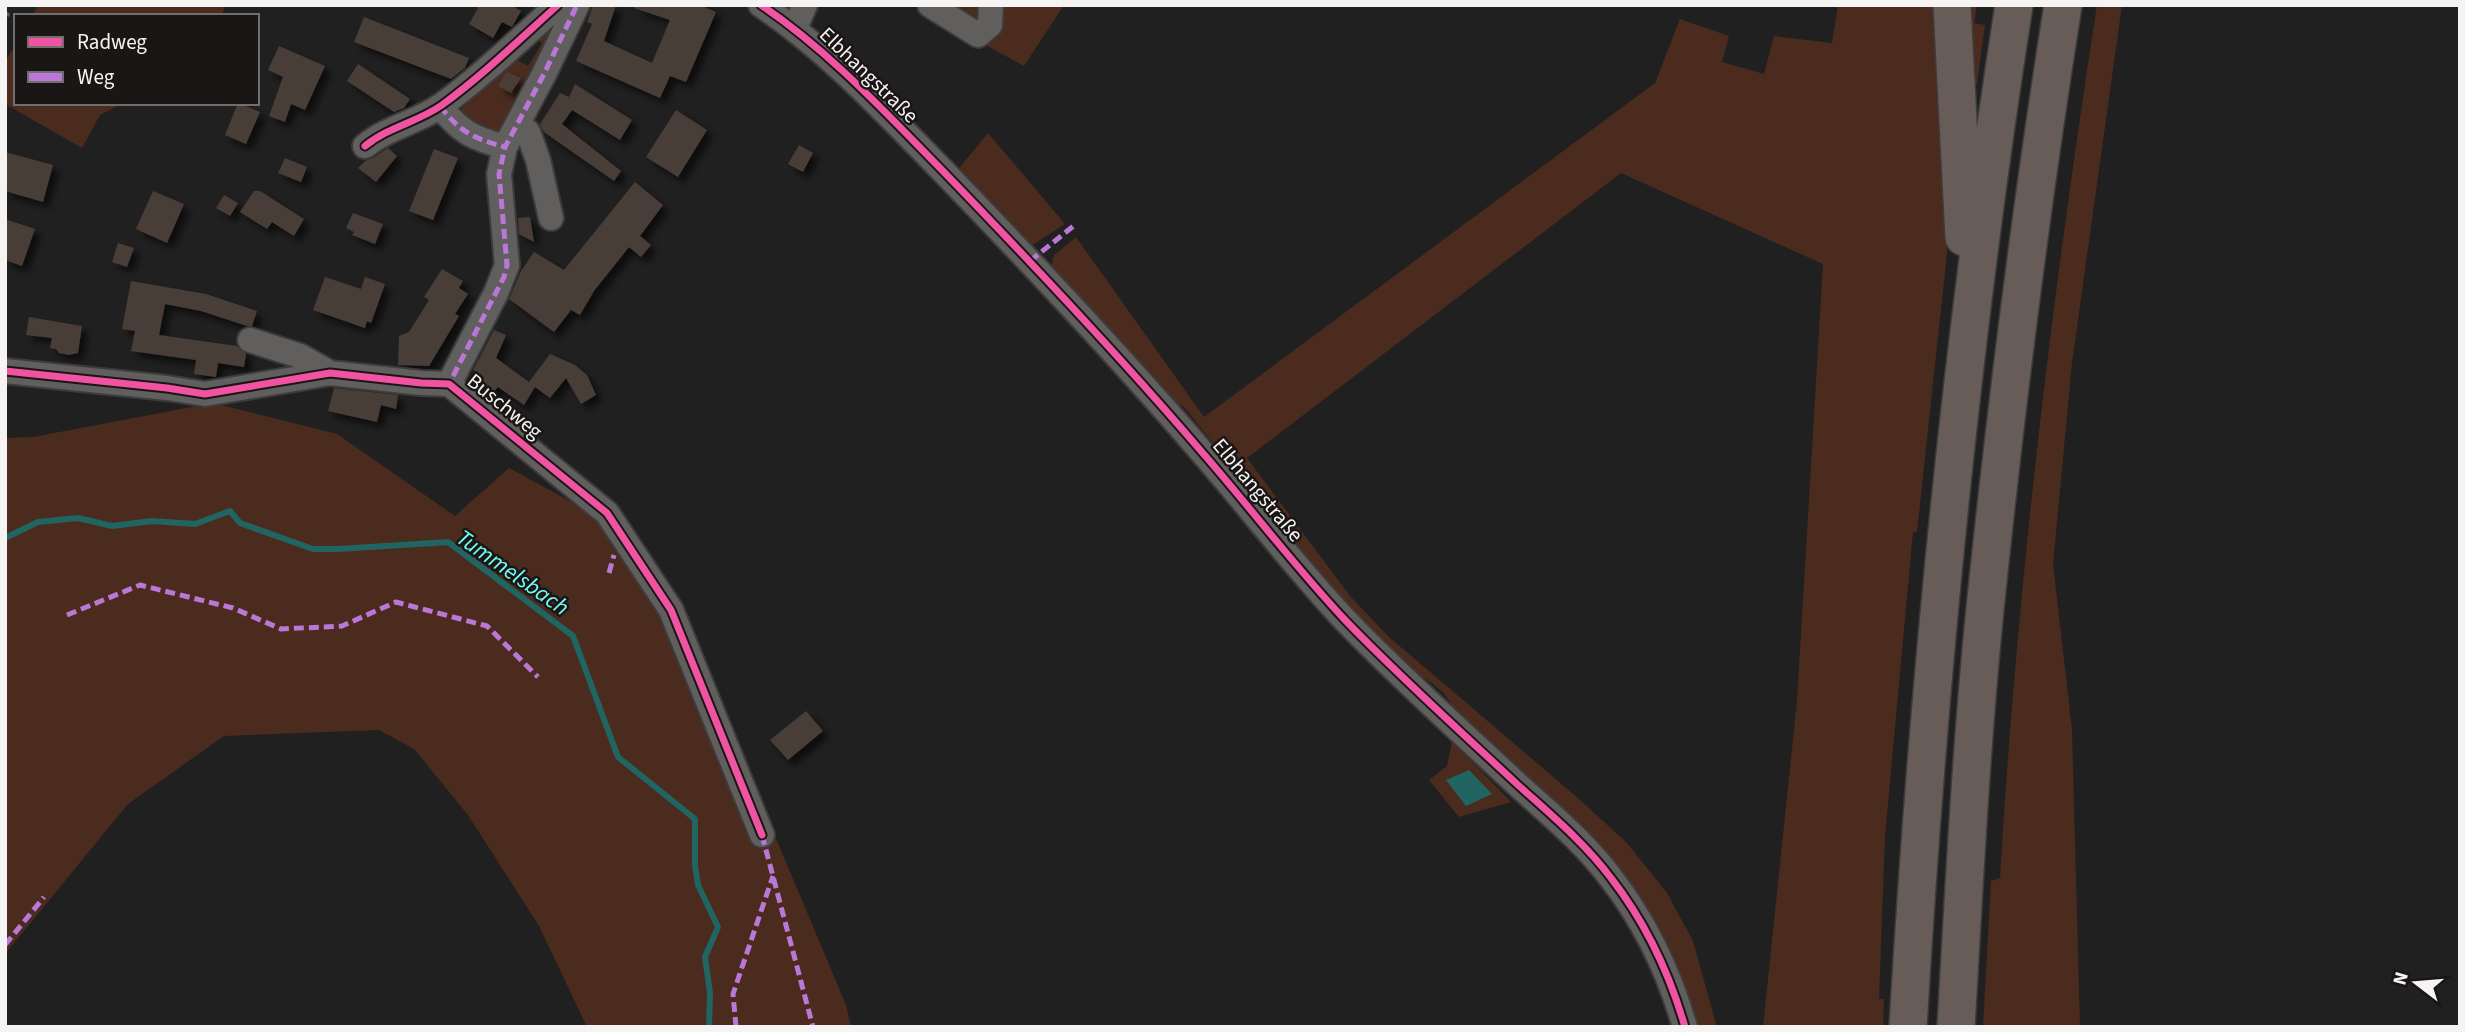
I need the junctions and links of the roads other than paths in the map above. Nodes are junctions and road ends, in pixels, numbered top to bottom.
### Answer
1 (558, 5) edge
2 (577, 5) edge
3 (761, 5) edge
4 (805, 5) edge
5 (930, 5) edge
6 (991, 5) edge
7 (1952, 5) edge
8 (2014, 5) edge
9 (2063, 5) edge
10 (796, 28) junction
11 (440, 106) junction
12 (518, 124) junction
13 (365, 146) dead end
14 (505, 147) junction
15 (551, 218) dead end
16 (1970, 322) junction
17 (250, 340) dead end
18 (5, 372) edge
19 (330, 373) junction
20 (449, 383) junction
21 (762, 835) dead end
22 (1685, 1027) edge
23 (1908, 1027) edge
24 (1956, 1027) edge

1 - 11 street
2 - 12 street
3 - 10 street, Elbhangstraße
4 - 10 street
5 - 6 street
7 - 16 highway
8 - 16 highway
9 - 24 highway
10 - 22 street, Elbhangstraße
11 - 13 street
11 - 14 street
12 - 14 street
12 - 15 street
14 - 20 street, Buschweg
16 - 23 highway
17 - 19 street
18 - 19 street, Buschweg
19 - 20 street, Buschweg
20 - 21 street, Buschweg

